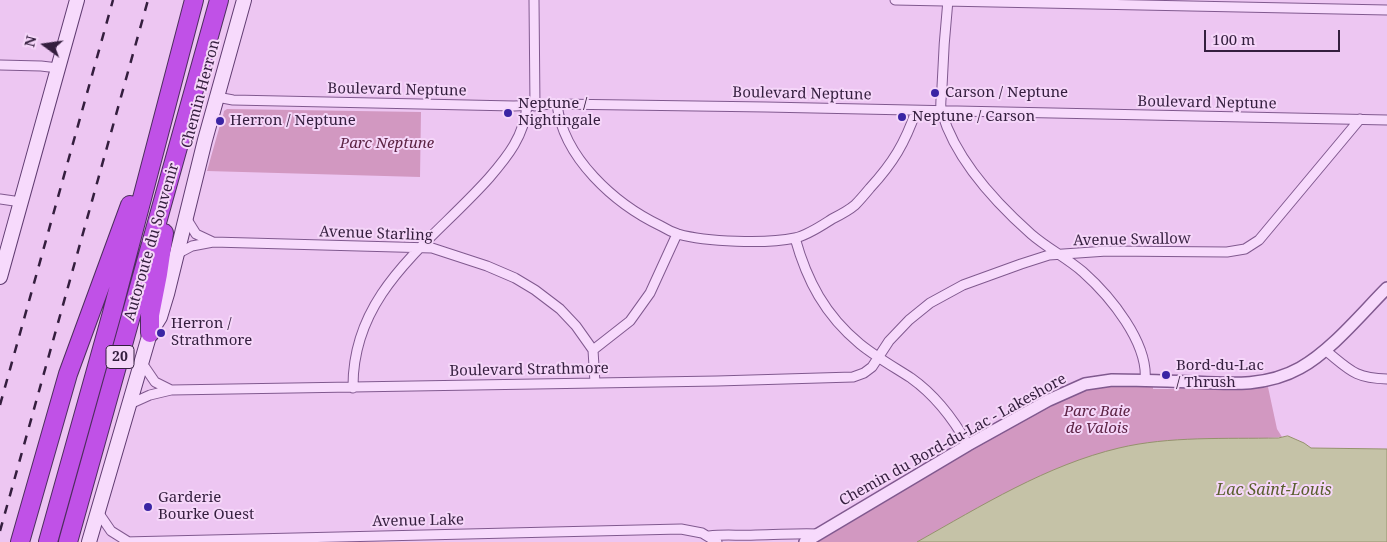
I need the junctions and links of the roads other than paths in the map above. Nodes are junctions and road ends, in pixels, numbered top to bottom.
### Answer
1 (77, 0) edge
2 (194, 0) edge
3 (219, 0) edge
4 (244, 0) edge
5 (534, 0) edge
6 (895, 0) edge
7 (948, 1) edge
8 (1387, 10) edge
9 (0, 65) edge
10 (58, 68) junction
11 (217, 97) junction
12 (557, 104) junction
13 (531, 106) junction
14 (916, 111) junction
15 (941, 111) junction
16 (1360, 119) junction
17 (1387, 120) edge
18 (158, 135) junction
19 (171, 172) junction
20 (0, 199) edge
21 (21, 202) junction
22 (186, 218) junction
23 (678, 234) junction
24 (795, 238) junction
25 (213, 242) junction
26 (420, 248) junction
27 (177, 254) junction
28 (1058, 254) junction
29 (0, 277) edge
30 (1387, 288) edge
31 (150, 333) junction
32 (594, 350) junction
33 (1325, 350) junction
34 (878, 357) junction
35 (142, 363) junction
36 (1387, 379) edge
37 (1145, 381) junction
38 (595, 383) junction
39 (353, 388) junction
40 (172, 390) junction
41 (130, 404) junction
42 (968, 445) junction
43 (98, 512) junction
44 (818, 534) junction
45 (713, 539) edge
46 (20, 542) edge
47 (48, 542) edge
48 (68, 542) edge
49 (89, 542) edge
50 (125, 542) edge
51 (806, 542) edge

1 - 10 main road
2 - 18 highway, Autoroute du Souvenir / 20
3 - 19 highway, Autoroute du Souvenir / 20
4 - 11 main road, Chemin Herron
5 - 13 street
6 - 7 street
7 - 8 street
7 - 15 street
9 - 10 street
10 - 21 main road
11 - 13 street, Boulevard Neptune
11 - 22 main road, Chemin Herron
12 - 13 street, Boulevard Neptune
12 - 14 street, Boulevard Neptune
12 - 23 street
13 - 26 street
14 - 15 street, Boulevard Neptune
14 - 24 street
15 - 16 street, Boulevard Neptune
15 - 28 street
16 - 17 street, Boulevard Neptune
16 - 28 street, Avenue Swallow
18 - 46 highway
18 - 47 highway, Autoroute du Souvenir / 20
19 - 31 highway
19 - 48 highway, Autoroute du Souvenir / 20
20 - 21 street
21 - 29 main road
22 - 25 street
22 - 27 main road, Chemin Herron
23 - 24 street
23 - 32 street
24 - 34 street
25 - 26 street, Avenue Starling
25 - 27 street, Avenue Starling
26 - 32 street, Avenue Starling
26 - 39 street
27 - 31 main road, Chemin Herron
28 - 34 street, Avenue Swallow
28 - 37 street
30 - 33 street, Chemin du Bord-du-Lac - Lakeshore
31 - 35 main road, Chemin Herron
32 - 38 street
33 - 36 street
33 - 37 street, Chemin du Bord-du-Lac - Lakeshore
34 - 38 street, Boulevard Strathmore
34 - 42 street
35 - 40 street
35 - 41 main road, Chemin Herron
37 - 42 street, Chemin du Bord-du-Lac - Lakeshore
38 - 39 street, Boulevard Strathmore
39 - 40 street, Boulevard Strathmore
40 - 41 street, Boulevard Strathmore
41 - 43 main road, Chemin Herron
42 - 44 street, Chemin du Bord-du-Lac - Lakeshore
43 - 49 main road, Chemin Herron
43 - 50 street, Avenue Lake
44 - 45 street, Avenue Lake
44 - 51 street, Chemin du Bord-du-Lac - Lakeshore
45 - 50 street, Avenue Lake

